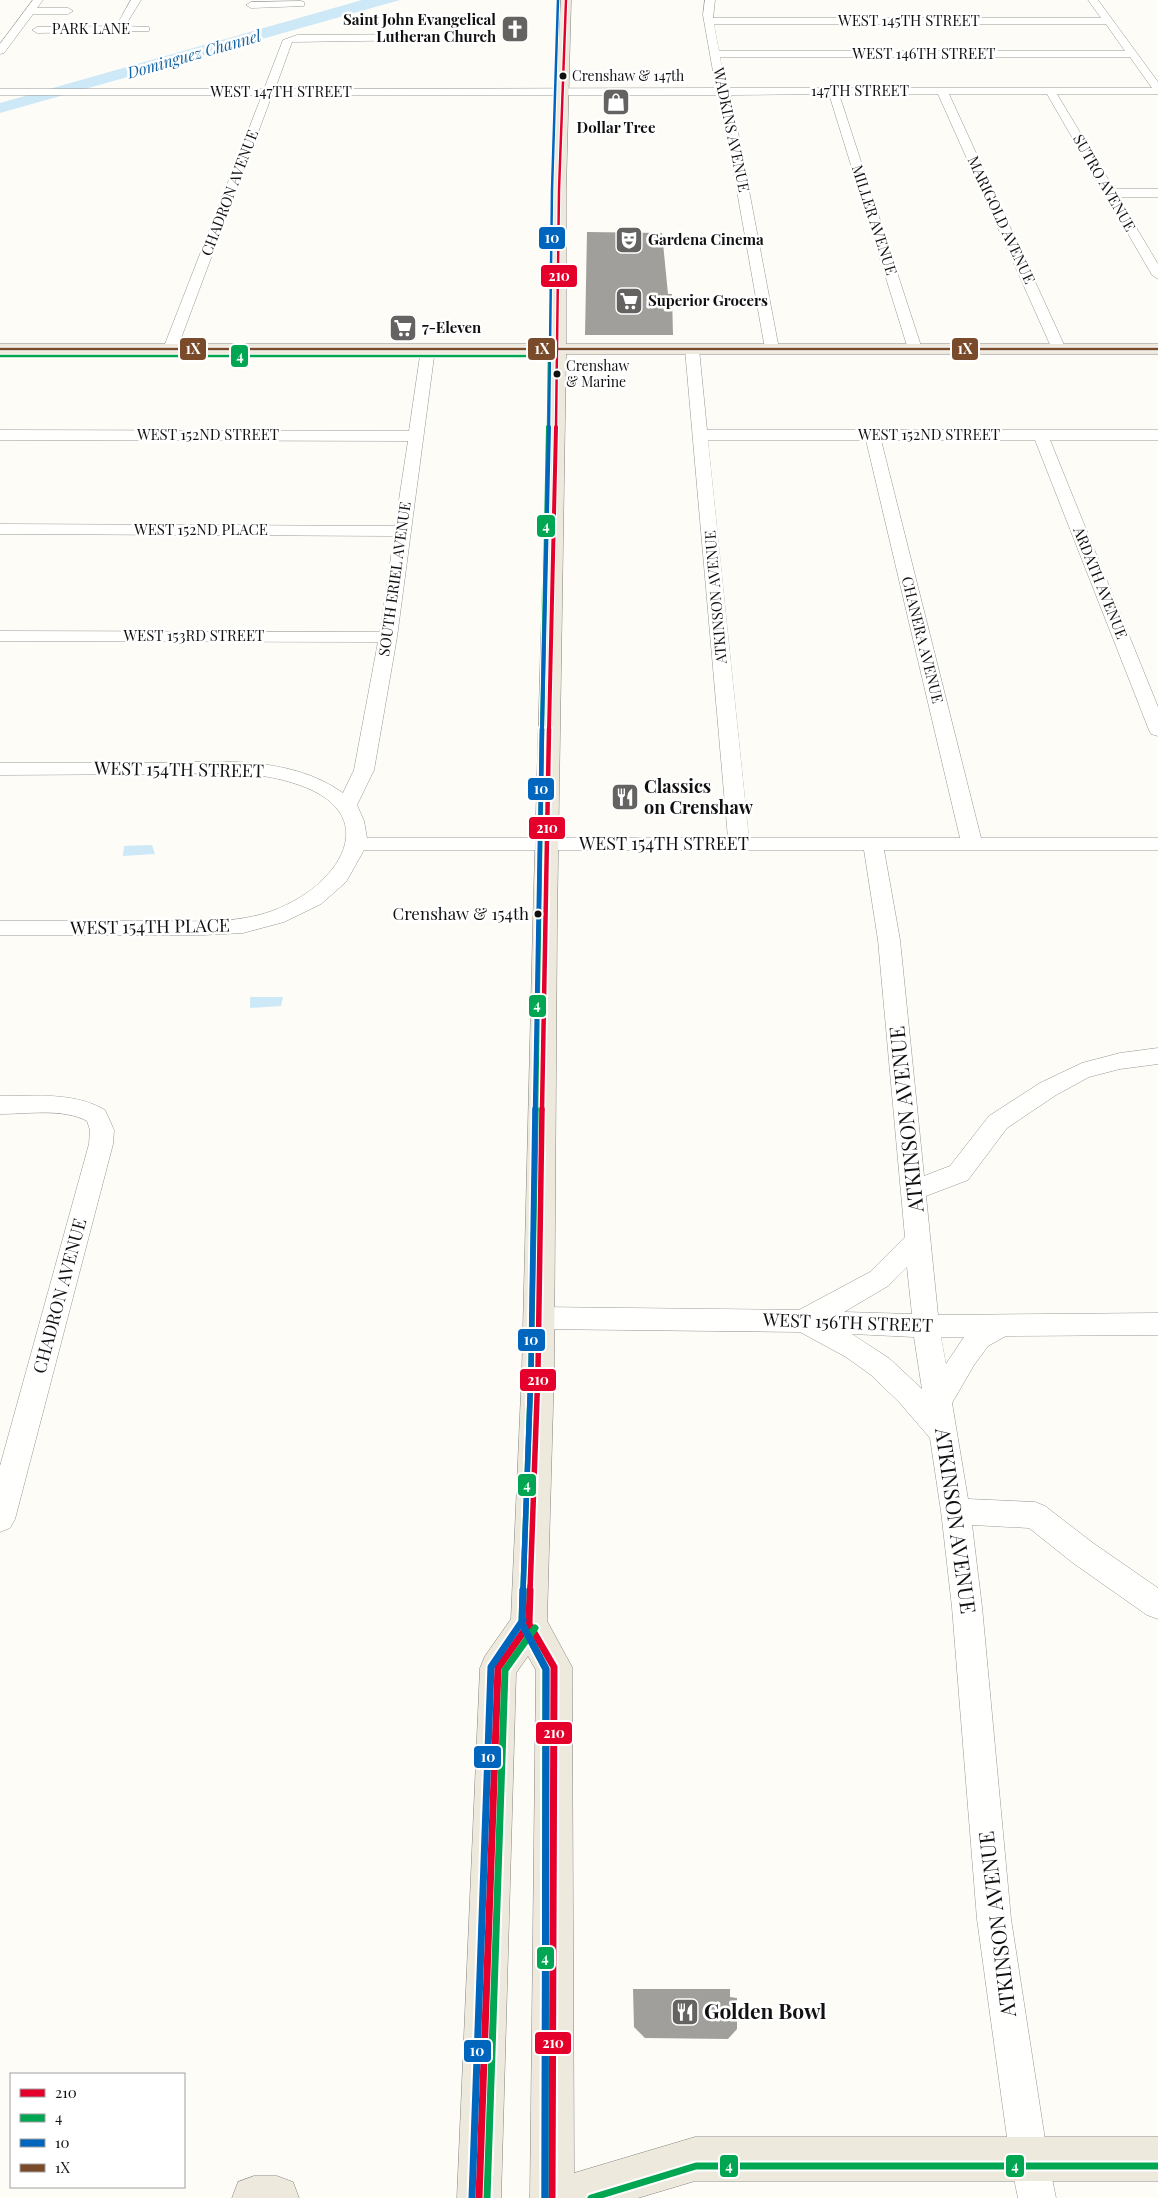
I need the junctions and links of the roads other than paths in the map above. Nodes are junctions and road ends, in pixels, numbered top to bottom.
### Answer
1 (38, 0) edge
2 (74, 0) edge
3 (136, 0) edge
4 (566, 0) edge
5 (710, 0) edge
6 (1093, 0) edge
7 (301, 3) edge
8 (254, 8) dead end
9 (30, 11) junction
10 (68, 11) junction
11 (709, 21) junction
12 (1109, 22) junction
13 (56, 29) junction
14 (119, 29) junction
15 (146, 29) dead end
16 (37, 30) dead end
17 (425, 37) dead end
18 (0, 51) edge
19 (715, 54) junction
20 (1133, 54) junction
21 (1158, 90) edge
22 (562, 91) junction
23 (723, 91) junction
24 (833, 91) junction
25 (942, 91) junction
26 (1050, 91) junction
27 (0, 92) edge
28 (268, 92) junction
29 (1109, 193) junction
30 (1158, 193) edge
31 (1158, 275) edge
32 (1059, 348) junction
33 (1158, 348) edge
34 (0, 349) edge
35 (170, 349) junction
36 (428, 349) junction
37 (558, 349) junction
38 (692, 349) junction
39 (772, 349) junction
40 (915, 349) junction
41 (0, 435) edge
42 (701, 435) junction
43 (872, 435) junction
44 (1041, 435) junction
45 (1158, 435) edge
46 (416, 436) junction
47 (0, 529) edge
48 (403, 531) junction
49 (0, 636) edge
50 (388, 637) junction
51 (1158, 730) edge
52 (0, 769) edge
53 (347, 805) junction
54 (357, 844) junction
55 (546, 844) junction
56 (739, 844) junction
57 (873, 844) junction
58 (972, 844) junction
59 (1158, 844) edge
60 (0, 928) edge
61 (1158, 1056) edge
62 (0, 1104) edge
63 (914, 1190) junction
64 (918, 1240) junction
65 (538, 1318) junction
66 (803, 1321) junction
67 (1158, 1324) edge
68 (1003, 1325) junction
69 (926, 1326) junction
70 (938, 1402) junction
71 (943, 1433) junction
72 (956, 1511) junction
73 (0, 1519) edge
74 (1158, 1605) edge
75 (529, 1624) junction
76 (1158, 2159) edge
77 (1033, 2178) edge
78 (254, 2198) edge
79 (277, 2198) edge
80 (479, 2198) edge
81 (552, 2198) edge
82 (565, 2198) edge

1 - 9 street
2 - 10 street
3 - 14 street
4 - 22 main road
5 - 11 street, WADKINS AVENUE
6 - 12 street
7 - 8 street
9 - 10 street
9 - 18 street
10 - 13 street
11 - 12 street, WEST 145TH STREET
11 - 19 street, WADKINS AVENUE
12 - 20 street
13 - 14 street, PARK LANE
13 - 16 street, PARK LANE
14 - 15 street, PARK LANE
17 - 28 street, CHADRON AVENUE
19 - 20 street, WEST 146TH STREET
19 - 23 street, WADKINS AVENUE
20 - 21 street
21 - 26 street, 147TH STREET
22 - 23 street, 147TH STREET
22 - 28 street, WEST 147TH STREET
22 - 37 main road
23 - 24 street, 147TH STREET
23 - 39 street, WADKINS AVENUE
24 - 25 street, 147TH STREET
24 - 40 street, MILLER AVENUE
25 - 26 street, 147TH STREET
25 - 32 street, MARIGOLD AVENUE
26 - 29 street, SUTRO AVENUE
27 - 28 street, WEST 147TH STREET
28 - 35 street, CHADRON AVENUE
29 - 30 street
29 - 31 street, SUTRO AVENUE
32 - 33 main road
32 - 40 main road
34 - 35 main road
35 - 36 main road
36 - 37 main road
36 - 46 street, SOUTH ERIEL AVENUE
37 - 38 main road
37 - 55 main road
38 - 39 main road
38 - 42 street, ATKINSON AVENUE
39 - 40 main road
41 - 46 street, WEST 152ND STREET
42 - 43 street, WEST 152ND STREET
42 - 56 street, ATKINSON AVENUE
43 - 44 street, WEST 152ND STREET
43 - 58 street, CHANERA AVENUE
44 - 45 street, WEST 152ND STREET
44 - 51 street, ARDATH AVENUE
46 - 48 street, SOUTH ERIEL AVENUE
47 - 48 street, WEST 152ND PLACE
48 - 50 street, SOUTH ERIEL AVENUE
49 - 50 street, WEST 153RD STREET
50 - 53 street, SOUTH ERIEL AVENUE
52 - 53 street, WEST 154TH STREET
53 - 54 street
54 - 55 street, WEST 154TH STREET
54 - 60 street, WEST 154TH PLACE
55 - 56 street, WEST 154TH STREET
55 - 65 main road
56 - 57 street, WEST 154TH STREET
57 - 58 street, WEST 154TH STREET
57 - 63 street, ATKINSON AVENUE
58 - 59 street, WEST 154TH STREET
61 - 63 street
62 - 73 street, CHADRON AVENUE
63 - 64 street, ATKINSON AVENUE
64 - 66 street
64 - 69 street, ATKINSON AVENUE
65 - 66 street, WEST 156TH STREET
65 - 75 main road
66 - 69 street, WEST 156TH STREET
66 - 71 street
67 - 68 street, WEST 156TH STREET
68 - 69 street, WEST 156TH STREET
68 - 70 street
69 - 70 street, ATKINSON AVENUE
70 - 71 street, ATKINSON AVENUE
71 - 72 street, ATKINSON AVENUE
72 - 74 street
72 - 77 street, ATKINSON AVENUE
75 - 80 main road
75 - 81 main road
76 - 77 main road
77 - 82 main road
78 - 79 main road

